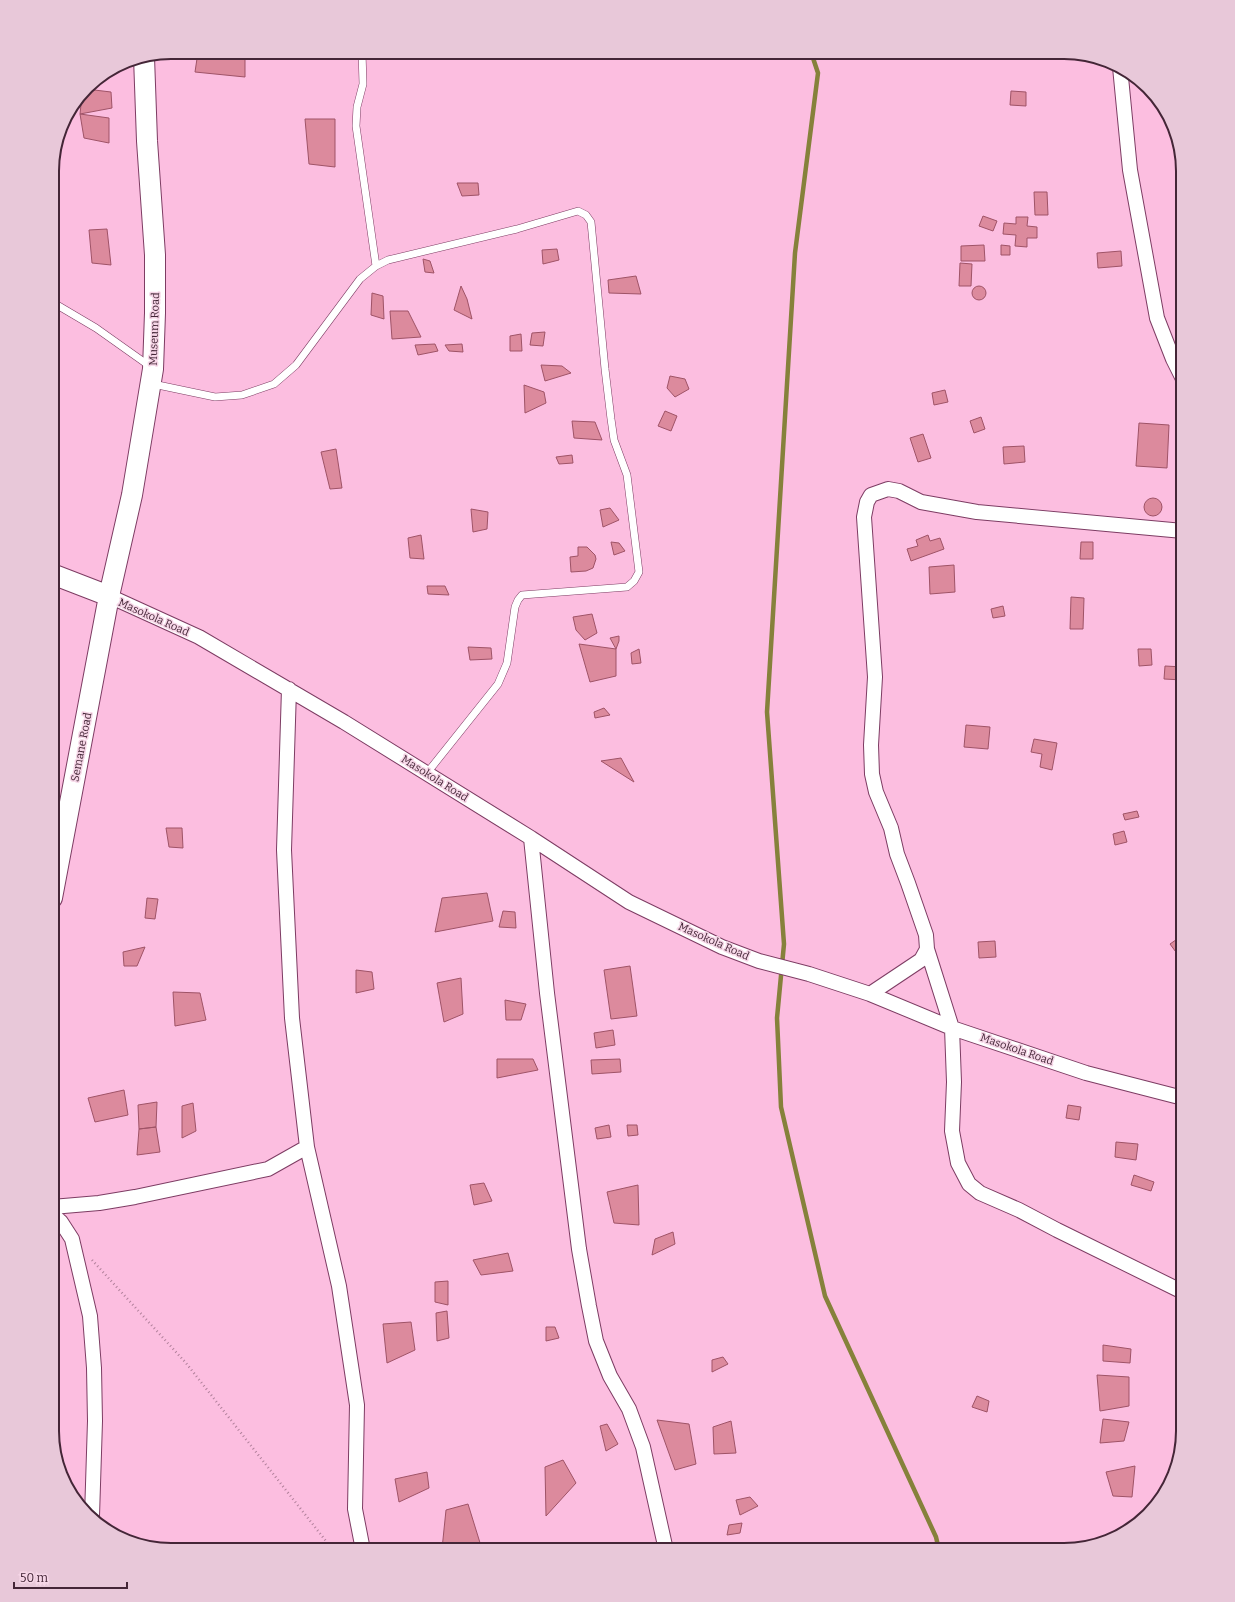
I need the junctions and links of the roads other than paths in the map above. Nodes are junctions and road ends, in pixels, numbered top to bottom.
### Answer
1 (362, 59) edge
2 (144, 62) edge
3 (1121, 74) edge
4 (376, 266) junction
5 (59, 306) edge
6 (1176, 365) edge
7 (151, 376) junction
8 (1176, 530) edge
9 (59, 577) edge
10 (109, 596) junction
11 (289, 689) junction
12 (427, 773) junction
13 (531, 838) junction
14 (59, 861) edge
15 (927, 949) junction
16 (870, 994) junction
17 (952, 1028) junction
18 (1176, 1096) edge
19 (308, 1147) junction
20 (59, 1206) edge
21 (59, 1220) edge
22 (1176, 1289) edge
23 (92, 1510) edge
24 (362, 1543) edge
25 (664, 1543) edge

1 - 4 lane
2 - 7 street, Museum Road
3 - 6 street
4 - 7 lane
4 - 12 lane
5 - 7 lane
7 - 10 street, Museum Road
8 - 15 street
9 - 10 street
10 - 11 street, Masokola Road
10 - 14 street, Semane Road
11 - 12 street, Masokola Road
11 - 19 street
12 - 13 street, Masokola Road
13 - 16 street, Masokola Road
13 - 25 street
15 - 16 street
15 - 17 street
16 - 17 street, Masokola Road
17 - 18 street, Masokola Road
17 - 22 street
19 - 20 street
19 - 24 street
21 - 23 street

